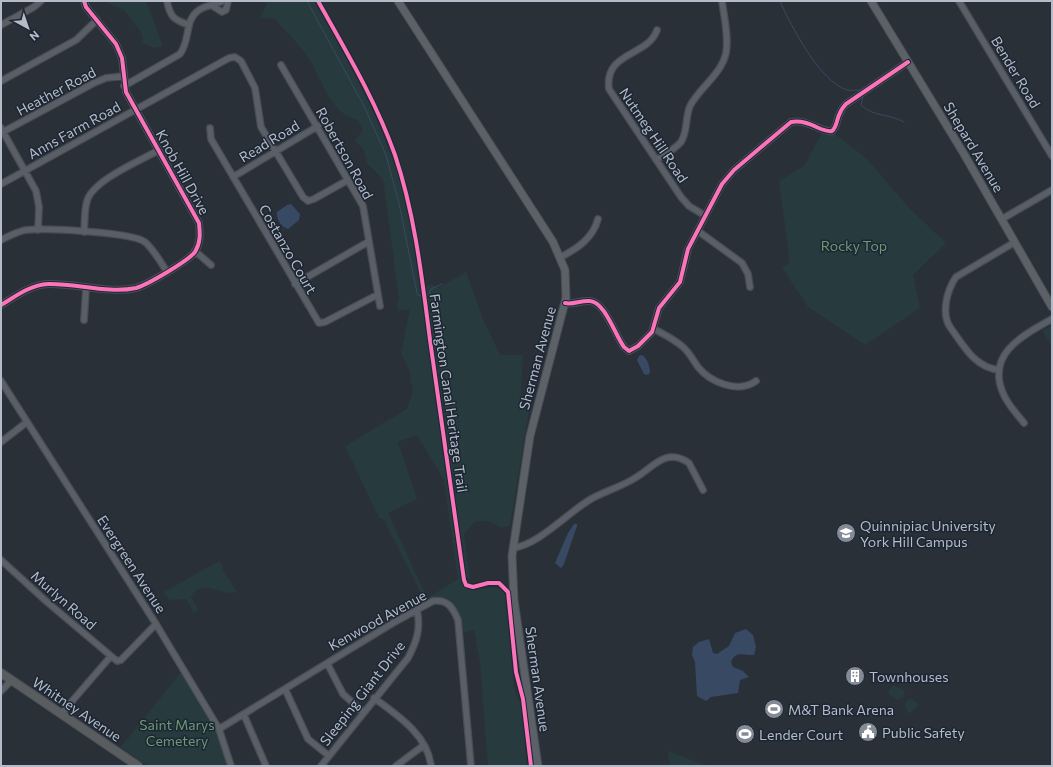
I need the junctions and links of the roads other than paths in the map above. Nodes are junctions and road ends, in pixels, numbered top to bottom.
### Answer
1 (41, 1) edge
2 (167, 1) edge
3 (222, 1) edge
4 (228, 1) edge
5 (398, 1) edge
6 (722, 1) edge
7 (871, 1) edge
8 (960, 1) edge
9 (85, 4) edge
10 (211, 6) junction
11 (97, 20) junction
12 (1, 25) edge
13 (189, 25) junction
14 (657, 30) dead end
15 (908, 62) junction
16 (281, 65) dead end
17 (124, 76) junction
18 (1, 81) edge
19 (124, 86) junction
20 (136, 109) junction
21 (318, 126) junction
22 (210, 128) dead end
23 (2, 131) edge
24 (159, 150) junction
25 (275, 152) junction
26 (1052, 156) edge
27 (656, 160) junction
28 (25, 170) junction
29 (233, 177) junction
30 (348, 180) junction
31 (1, 184) edge
32 (1052, 190) edge
33 (704, 216) junction
34 (598, 219) dead end
35 (1002, 219) junction
36 (38, 230) junction
37 (698, 231) junction
38 (84, 232) junction
39 (1, 240) edge
40 (368, 242) junction
41 (1015, 242) junction
42 (195, 251) junction
43 (561, 257) junction
44 (211, 265) dead end
45 (167, 272) junction
46 (295, 284) junction
47 (750, 287) dead end
48 (86, 288) junction
49 (377, 294) junction
50 (565, 303) junction
51 (1, 305) edge
52 (380, 306) dead end
53 (1052, 307) edge
54 (1052, 319) edge
55 (84, 320) dead end
56 (654, 329) junction
57 (999, 370) junction
58 (1, 381) edge
59 (756, 381) dead end
60 (27, 422) junction
61 (1024, 423) dead end
62 (1, 442) edge
63 (703, 490) dead end
64 (513, 548) junction
65 (1, 560) edge
66 (417, 610) junction
67 (156, 624) junction
68 (111, 656) junction
69 (327, 663) junction
70 (1, 672) edge
71 (12, 680) junction
72 (285, 689) junction
73 (1, 691) edge
74 (374, 698) junction
75 (363, 712) junction
76 (61, 714) junction
77 (244, 715) junction
78 (219, 729) junction
79 (424, 745) junction
80 (329, 756) junction
81 (138, 766) edge
82 (231, 766) edge
83 (266, 766) edge
84 (321, 766) edge
85 (396, 766) edge
86 (431, 766) edge
87 (471, 766) edge
88 (538, 766) edge

1 - 12 street
2 - 13 street
3 - 10 street
4 - 10 street
5 - 43 main road, Sherman Avenue
6 - 27 street
7 - 15 main road, Shepard Avenue
8 - 26 street, Bender Road
9 - 11 street, Knob Hill Drive
10 - 13 street
11 - 17 street, Knob Hill Drive
11 - 18 street
13 - 19 street
14 - 27 street, Nutmeg Hill Road
15 - 33 street
15 - 35 main road, Shepard Avenue
16 - 21 street, Robertson Road
17 - 19 street, Knob Hill Drive
17 - 23 street, Heather Road
19 - 20 street, Knob Hill Drive
20 - 24 street, Knob Hill Drive
20 - 25 street, Anns Farm Road
20 - 28 street, Anns Farm Road
21 - 25 street, Read Road
21 - 30 street, Robertson Road
22 - 29 street, Costanzo Court
23 - 28 street
24 - 38 street
24 - 42 street, Knob Hill Drive
25 - 29 street, Read Road
25 - 30 street
27 - 33 street, Nutmeg Hill Road
28 - 31 street, Anns Farm Road
28 - 36 street
29 - 46 street, Costanzo Court
30 - 40 street, Robertson Road
32 - 35 street
33 - 37 street
34 - 43 street
35 - 41 main road, Shepard Avenue
36 - 38 street
36 - 39 street
37 - 47 street
37 - 56 street
38 - 45 street
40 - 46 street
40 - 49 street, Robertson Road
41 - 53 main road, Shepard Avenue
41 - 57 street
42 - 44 street
42 - 45 street
43 - 50 main road, Sherman Avenue
45 - 48 street
46 - 49 street, Costanzo Court
48 - 51 street
48 - 55 street
49 - 52 street, Robertson Road
50 - 56 street
50 - 64 main road, Sherman Avenue
54 - 57 street
56 - 59 street
57 - 61 street
58 - 60 street, Evergreen Avenue
60 - 62 street
60 - 67 street, Evergreen Avenue
63 - 64 street
64 - 88 main road, Sherman Avenue
65 - 68 street, Murlyn Road
66 - 69 street, Kenwood Avenue
66 - 74 street, Sleeping Giant Drive
66 - 87 street, Kenwood Avenue
67 - 68 street
67 - 78 street, Evergreen Avenue
68 - 76 street
69 - 72 street, Kenwood Avenue
69 - 75 street
70 - 71 highway, Whitney Avenue
71 - 73 street
71 - 76 highway, Whitney Avenue
72 - 77 street, Kenwood Avenue
72 - 80 street
74 - 75 street, Sleeping Giant Drive
74 - 79 street
75 - 80 street, Sleeping Giant Drive
76 - 81 highway, Whitney Avenue
77 - 78 street, Kenwood Avenue
77 - 83 street
78 - 82 street, Evergreen Avenue
79 - 85 street
79 - 86 street
80 - 84 street, Sleeping Giant Drive

